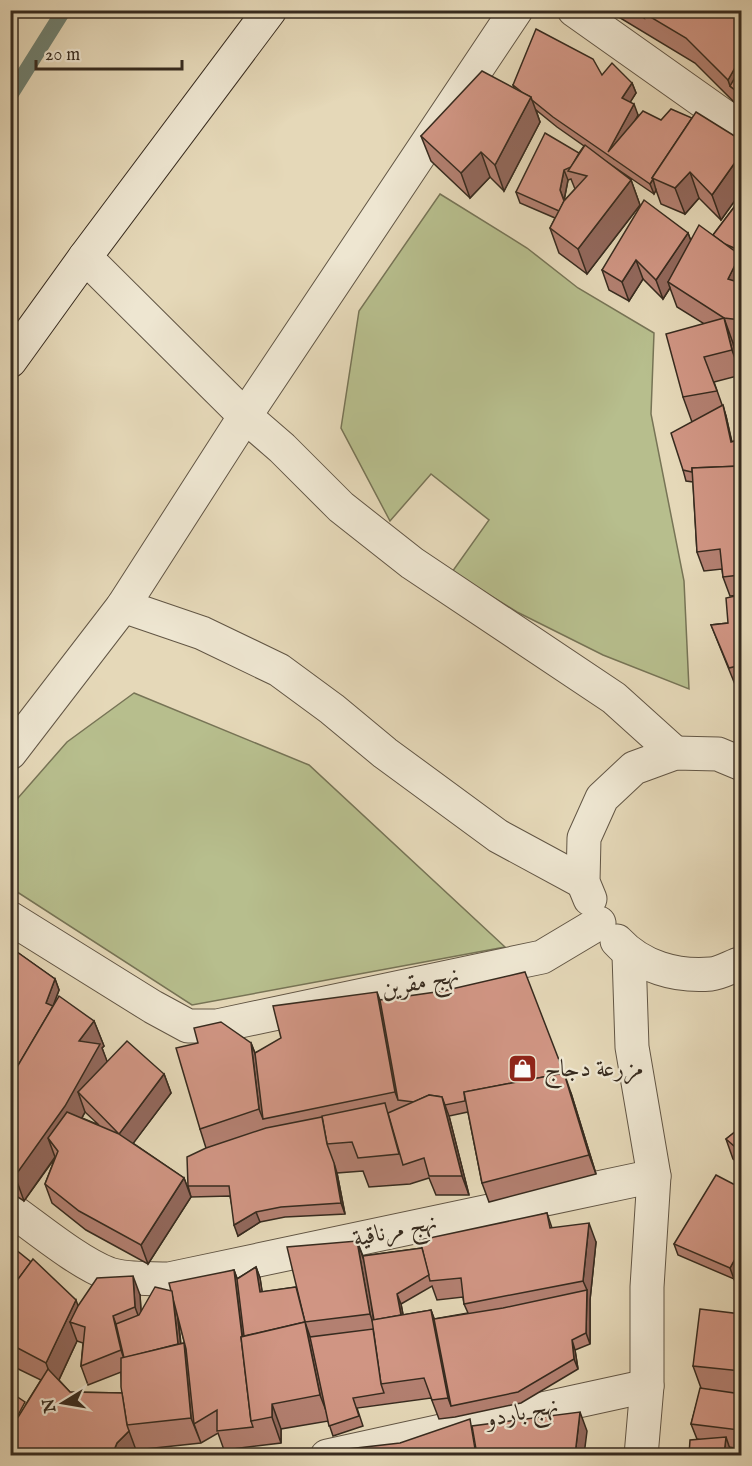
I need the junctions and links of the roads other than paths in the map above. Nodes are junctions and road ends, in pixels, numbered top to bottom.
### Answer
1 (270, 10) edge
2 (516, 10) edge
3 (574, 10) edge
4 (741, 129) edge
5 (85, 257) junction
6 (10, 362) edge
7 (245, 416) junction
8 (123, 606) junction
9 (10, 753) edge
10 (675, 753) junction
11 (734, 755) edge
12 (583, 882) junction
13 (10, 918) edge
14 (599, 923) junction
15 (629, 955) junction
16 (741, 963) edge
17 (654, 1176) junction
18 (10, 1209) edge
19 (647, 1386) junction
20 (327, 1455) edge
21 (641, 1455) edge

1 - 5 street
2 - 7 street
3 - 4 street
5 - 6 street
5 - 7 street
7 - 8 street
7 - 10 street
8 - 9 street
8 - 12 street
10 - 11 street
10 - 12 street
12 - 14 street
13 - 14 street, نهج مقرين
14 - 15 street
15 - 16 street
15 - 17 street
17 - 18 street, نهج مرناقية
17 - 19 street
19 - 20 street, نهج باردو
19 - 21 street

